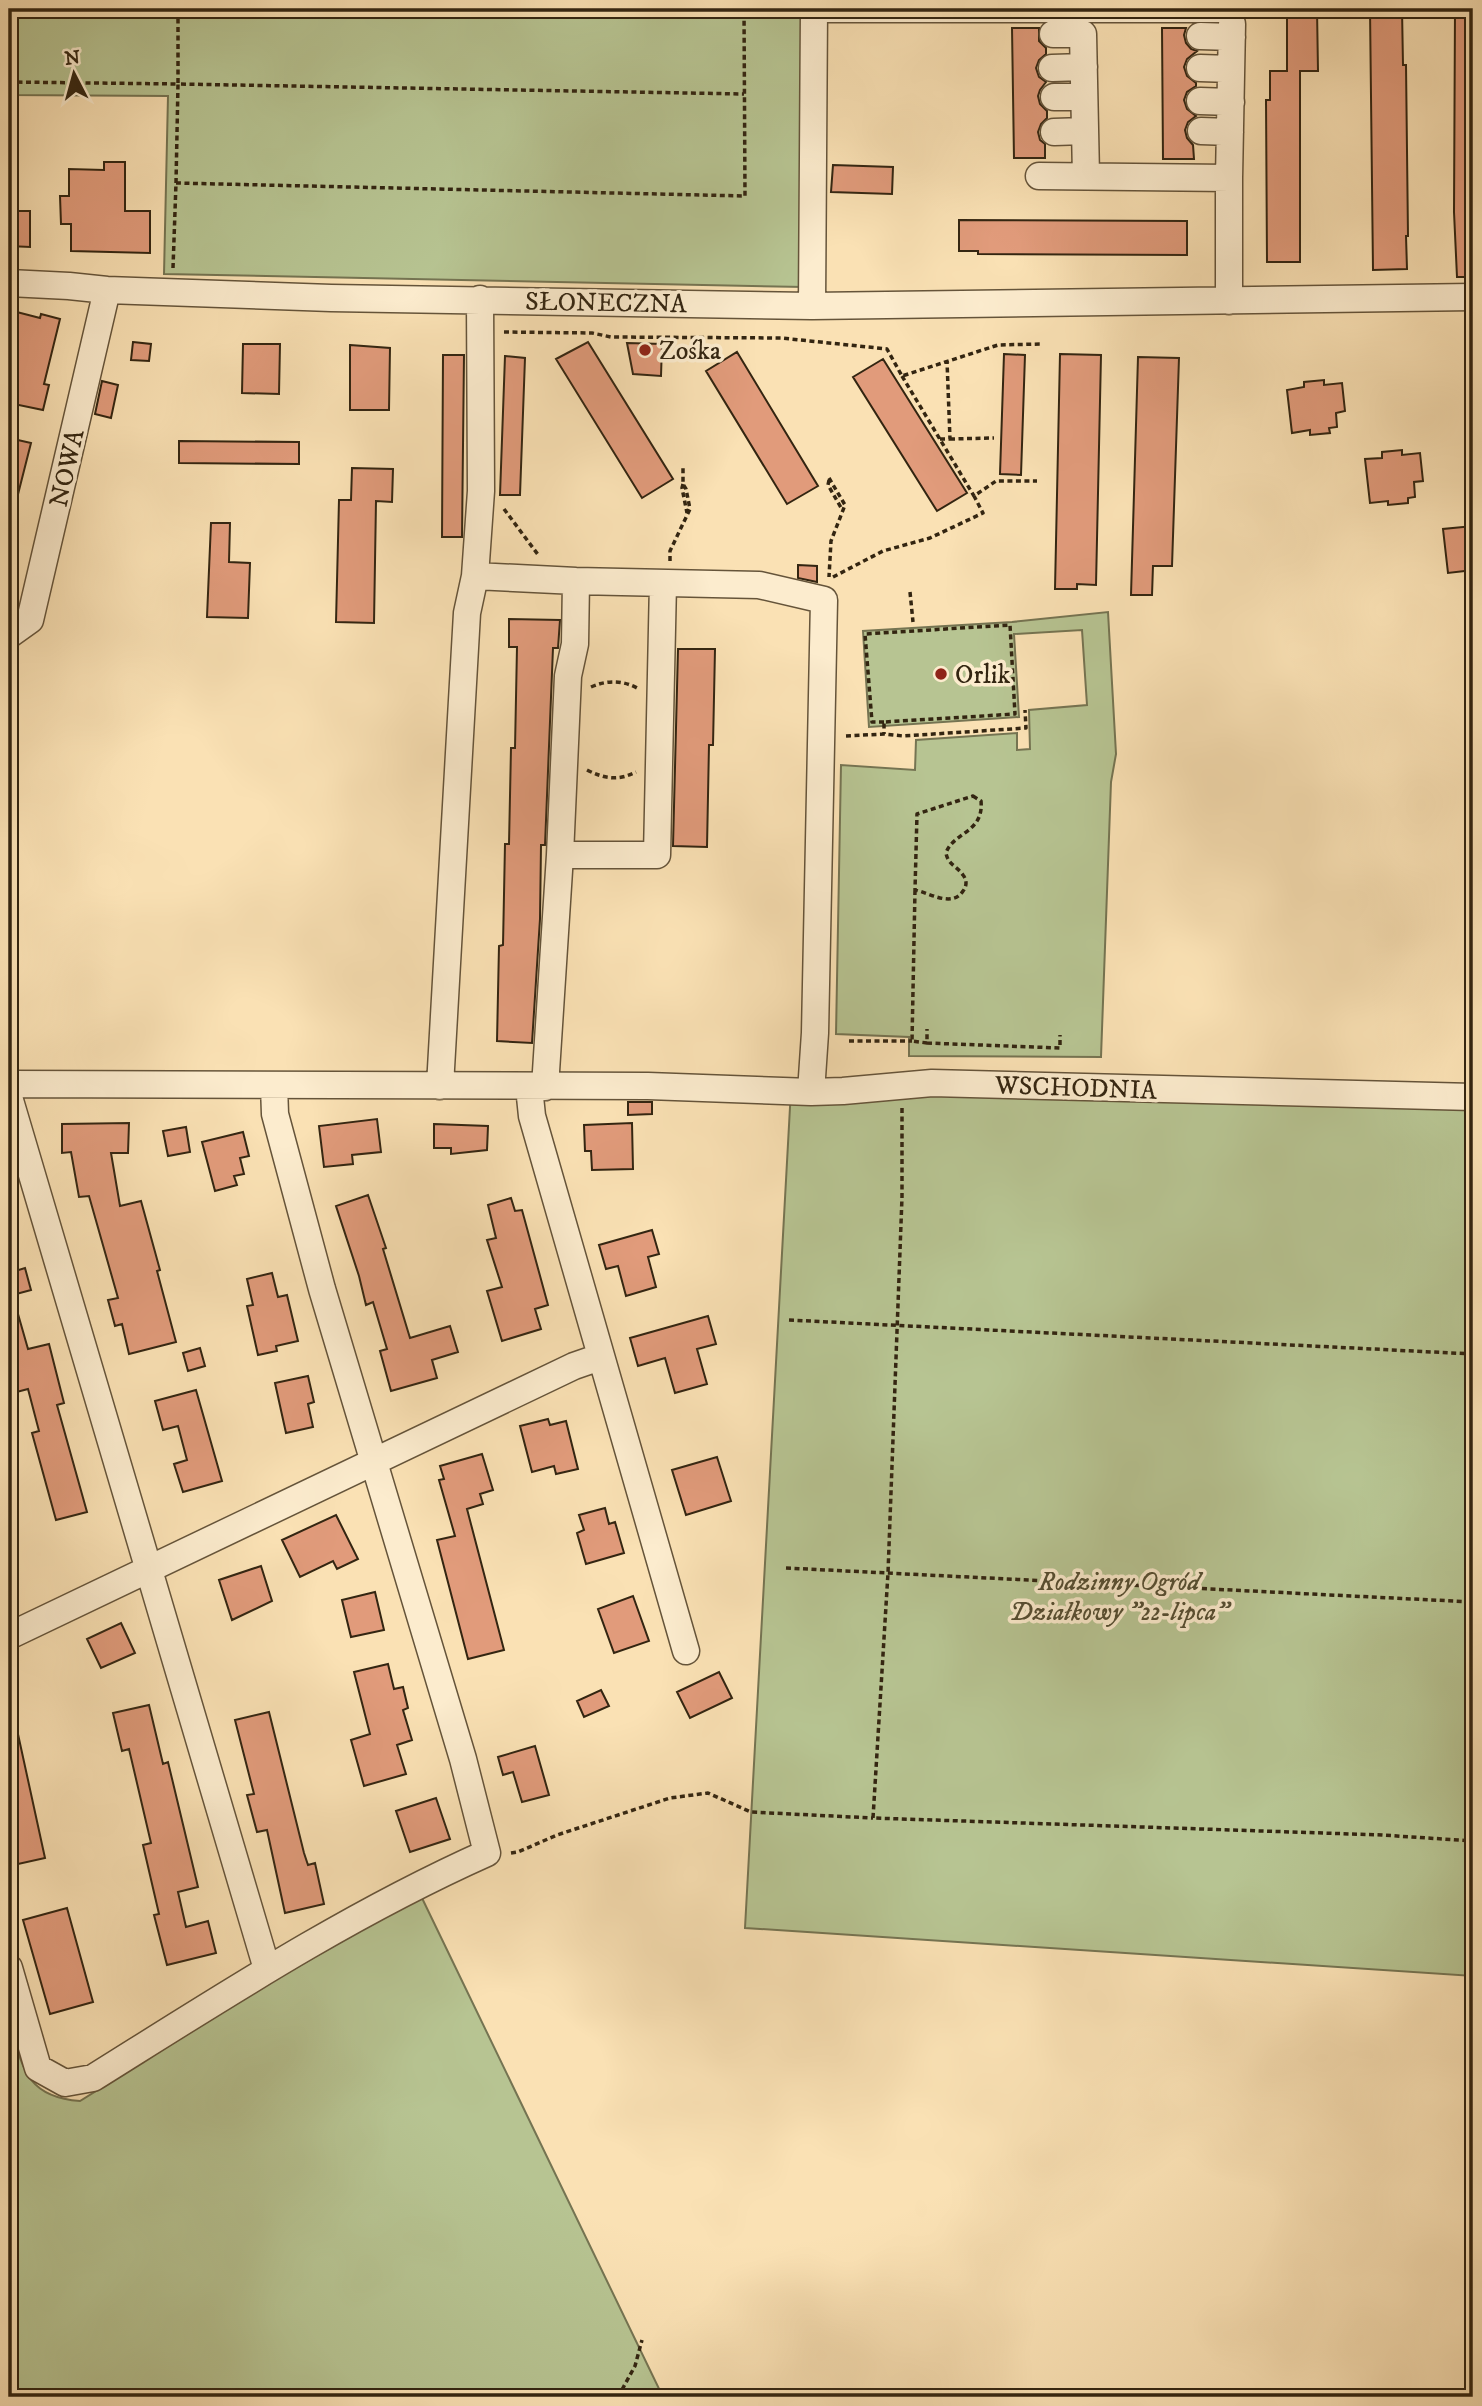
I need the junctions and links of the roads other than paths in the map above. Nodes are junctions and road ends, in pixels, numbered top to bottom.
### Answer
1 (814, 9) edge
2 (1233, 20) edge
3 (1053, 34) dead end
4 (1200, 36) dead end
5 (1084, 67) junction
6 (1052, 68) dead end
7 (1200, 68) dead end
8 (1231, 69) junction
9 (1054, 97) dead end
10 (1084, 97) junction
11 (1200, 101) dead end
12 (1231, 102) junction
13 (1085, 131) junction
14 (1201, 131) dead end
15 (1054, 132) dead end
16 (1230, 132) junction
17 (1039, 176) dead end
18 (1086, 176) junction
19 (1230, 177) junction
20 (9, 283) edge
21 (107, 290) junction
22 (1473, 297) edge
23 (480, 299) junction
24 (1216, 301) junction
25 (812, 306) junction
26 (475, 576) junction
27 (576, 581) junction
28 (666, 583) junction
29 (9, 635) edge
30 (560, 855) junction
31 (9, 1084) edge
32 (274, 1086) junction
33 (440, 1086) junction
34 (537, 1087) junction
35 (811, 1092) junction
36 (9, 1097) edge
37 (1473, 1097) edge
38 (600, 1357) junction
39 (374, 1462) junction
40 (150, 1570) junction
41 (9, 1636) edge
42 (686, 1651) dead end
43 (9, 1968) edge
44 (267, 1969) junction

1 - 2 street
1 - 25 street
2 - 4 street
2 - 8 street
3 - 5 street
5 - 6 street
5 - 10 street
7 - 8 street
8 - 12 street
9 - 10 street
10 - 13 street
11 - 12 street
12 - 16 street
13 - 15 street
13 - 18 street
14 - 16 street
16 - 19 street
17 - 18 street
18 - 19 street
19 - 24 street
20 - 21 street, SŁONECZNA
21 - 23 street, SŁONECZNA
21 - 29 street, NOWA
22 - 24 street, SŁONECZNA
23 - 25 street, SŁONECZNA
23 - 26 street
24 - 25 street, SŁONECZNA
26 - 27 street
26 - 33 street
27 - 28 street
27 - 30 street
28 - 30 street
28 - 35 street
30 - 34 street
31 - 32 street, WSCHODNIA
32 - 33 street, WSCHODNIA
32 - 39 street
33 - 34 street, WSCHODNIA
34 - 35 street, WSCHODNIA
34 - 38 street
35 - 37 street, WSCHODNIA
36 - 40 street
38 - 39 street
38 - 42 street
39 - 40 street
39 - 44 street
40 - 41 street
40 - 44 street
43 - 44 street

